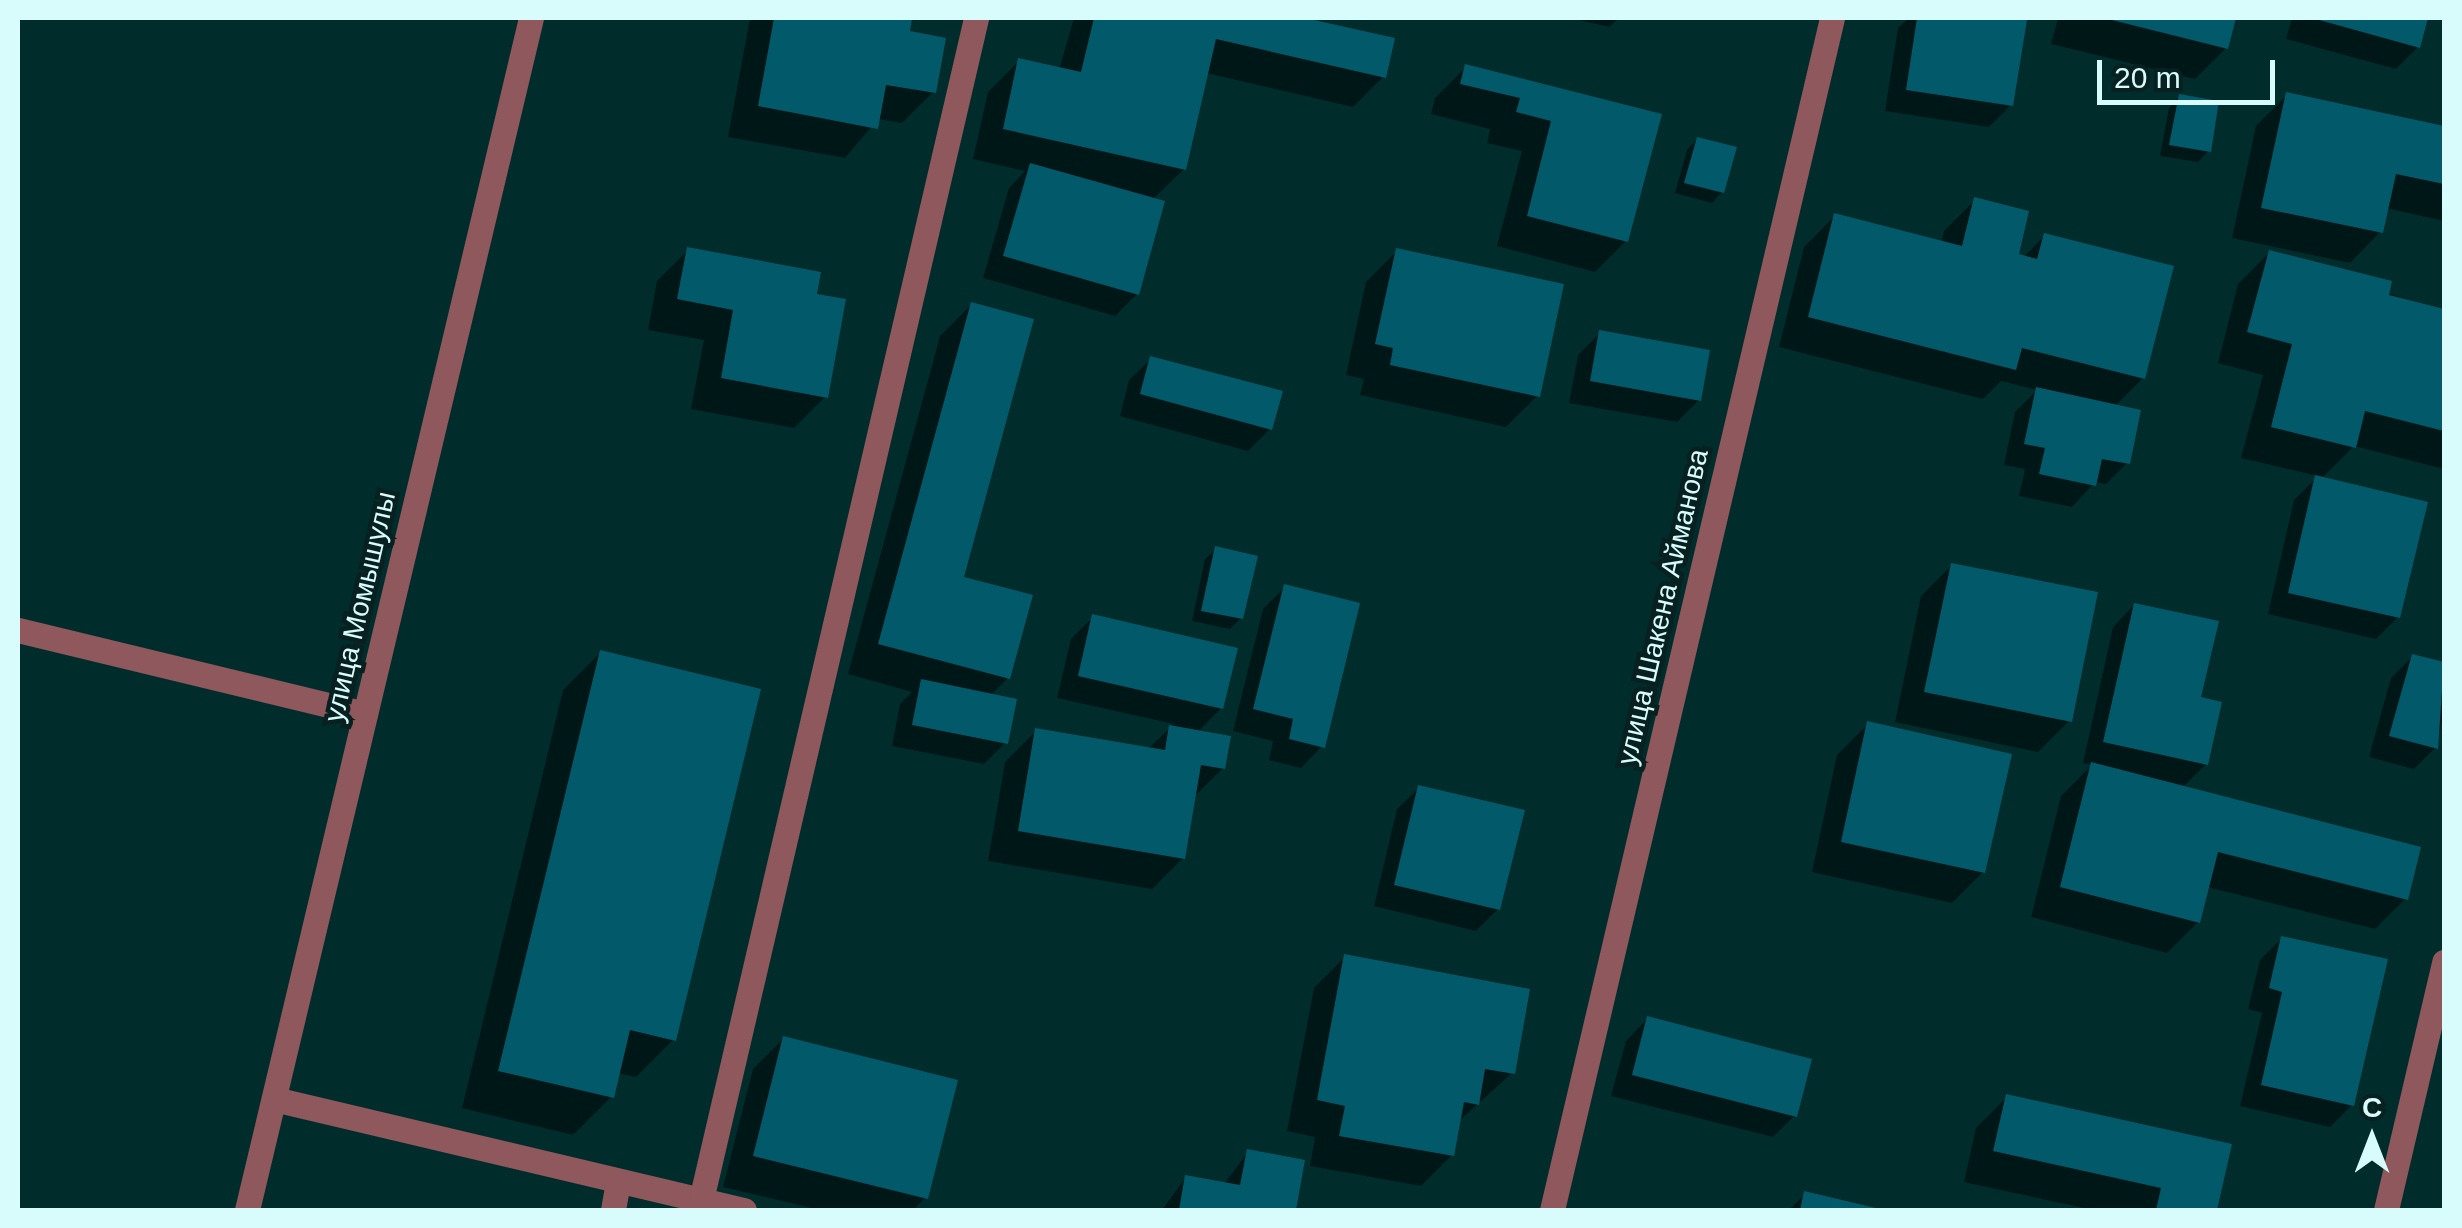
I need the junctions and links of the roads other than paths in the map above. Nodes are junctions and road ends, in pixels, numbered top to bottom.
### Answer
1 (531, 18) edge
2 (976, 18) edge
3 (1832, 18) edge
4 (18, 630) edge
5 (365, 714) junction
6 (2444, 962) edge
7 (274, 1099) junction
8 (618, 1180) junction
9 (700, 1200) junction
10 (247, 1210) edge
11 (613, 1210) edge
12 (744, 1210) edge
13 (1552, 1210) edge
14 (2386, 1210) edge

1 - 5 street, улица Момышулы
2 - 9 street
3 - 13 street, улица Шакена Айманова
4 - 5 street
5 - 7 street, улица Момышулы
6 - 14 street
7 - 8 street
7 - 10 street, улица Момышулы
8 - 9 street
8 - 11 street
9 - 12 street

